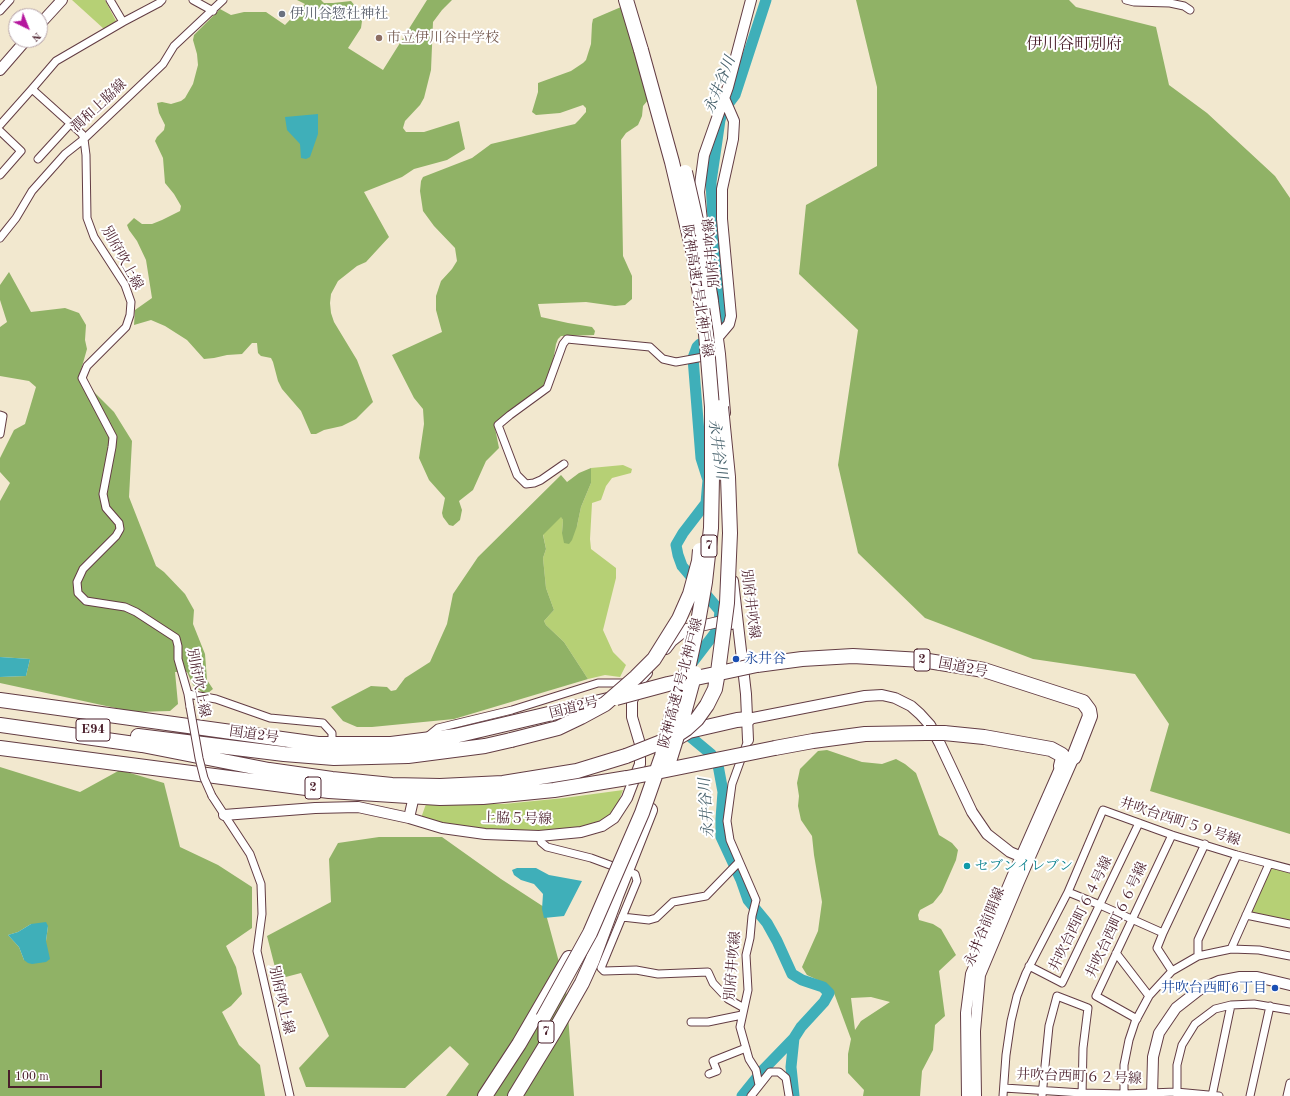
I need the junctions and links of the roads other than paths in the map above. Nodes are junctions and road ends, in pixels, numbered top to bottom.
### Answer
1 (10, 0) edge
2 (62, 0) edge
3 (110, 0) edge
4 (162, 0) edge
5 (193, 0) edge
6 (223, 0) edge
7 (626, 0) edge
8 (635, 0) edge
9 (751, 0) edge
10 (1126, 0) edge
11 (1190, 10) dead end
12 (0, 11) edge
13 (213, 11) junction
14 (48, 15) edge
15 (123, 22) junction
16 (18, 48) edge
17 (1, 65) edge
18 (32, 89) junction
19 (724, 98) junction
20 (70, 124) junction
21 (0, 125) edge
22 (0, 130) edge
23 (84, 139) junction
24 (38, 159) dead end
25 (0, 175) edge
26 (0, 238) edge
27 (718, 337) junction
28 (720, 354) junction
29 (716, 407) junction
30 (0, 415) edge
31 (0, 434) edge
32 (564, 464) dead end
33 (734, 624) junction
34 (637, 691) junction
35 (188, 694) junction
36 (0, 700) edge
37 (0, 716) edge
38 (748, 719) junction
39 (0, 725) edge
40 (424, 740) junction
41 (748, 740) joint
42 (332, 744) junction
43 (0, 748) edge
44 (1056, 751) junction
45 (1077, 751) junction
46 (1061, 766) joint
47 (414, 796) junction
48 (224, 815) junction
49 (409, 818) junction
50 (1139, 823) junction
51 (1172, 835) junction
52 (541, 836) junction
53 (1206, 844) junction
54 (1237, 855) junction
55 (1024, 858) junction
56 (1269, 864) junction
57 (736, 865) junction
58 (618, 868) dead end
59 (1290, 869) edge
60 (626, 871) dead end
61 (1068, 892) junction
62 (1100, 905) junction
63 (1246, 915) junction
64 (622, 917) junction
65 (1132, 919) junction
66 (1290, 924) edge
67 (1163, 933) junction
68 (1231, 948) junction
69 (1116, 953) junction
70 (1198, 956) junction
71 (1290, 956) edge
72 (1029, 966) junction
73 (1172, 971) junction
74 (1290, 985) edge
75 (1149, 996) junction
76 (1232, 1005) junction
77 (1270, 1006) junction
78 (1290, 1010) edge
79 (743, 1011) junction
80 (1137, 1019) junction
81 (691, 1022) dead end
82 (746, 1048) junction
83 (709, 1074) dead end
84 (1290, 1083) edge
85 (759, 1084) junction
86 (1004, 1088) junction
87 (1043, 1094) edge
88 (1152, 1094) edge
89 (1177, 1094) edge
90 (1082, 1095) edge
91 (1124, 1095) edge
92 (290, 1096) edge
93 (485, 1096) edge
94 (495, 1096) edge
95 (506, 1096) edge
96 (515, 1096) edge
97 (751, 1096) edge
98 (789, 1096) edge
99 (967, 1096) edge
100 (976, 1096) edge
101 (1003, 1096) edge
102 (1214, 1096) edge
103 (1250, 1096) edge
104 (1287, 1096) edge

1 - 12 street
2 - 14 street
3 - 15 street
4 - 15 street
5 - 13 street
6 - 13 street, 潤和上脇線
7 - 29 highway, 阪神高速7号北神戸線 / 7, bridge
8 - 29 highway, 阪神高速7号北神戸線 / 7, bridge
9 - 19 street
10 - 11 street
13 - 23 street, 潤和上脇線
15 - 18 street
16 - 17 street
18 - 20 street
18 - 21 street
19 - 27 street
19 - 27 street, 別府井吹線
20 - 23 street
20 - 24 street
22 - 25 street
23 - 26 street, 潤和上脇線
23 - 35 street, 別府吹上線
27 - 28 street, 別府井吹線
28 - 32 street
28 - 33 street, 別府井吹線
29 - 37 highway, E94, bridge
29 - 39 highway, E94, bridge
29 - 94 highway, 阪神高速7号北神戸線 / 7, bridge
29 - 95 highway, 阪神高速7号北神戸線 / 7, bridge
30 - 31 street
33 - 34 street, 上脇５号線, bridge
33 - 38 street, 別府井吹線
34 - 40 street
34 - 52 street, 上脇５号線
35 - 42 street
35 - 48 street, 別府吹上線, bridge
36 - 42 highway, 国道2号 / 2
38 - 41 street, 別府井吹線
38 - 55 street
38 - 93 highway
38 - 96 highway
40 - 42 highway, 国道2号 / 2
40 - 45 highway, 国道2号 / 2, bridge
41 - 57 street, 別府井吹線
43 - 47 highway, 2
44 - 45 highway, 2
44 - 46 highway
44 - 47 highway, 2, bridge
45 - 55 street, 永井谷前開線
46 - 55 street, 永井谷前開線
47 - 49 street
48 - 49 street, 上脇５号線
48 - 92 street, 別府吹上線
49 - 52 street, 上脇５号線
50 - 51 street, 井吹台西町５９号線
50 - 61 street, 井吹台西町５９号線
50 - 62 street, 井吹台西町６４号線
51 - 53 street, 井吹台西町５９号線
51 - 65 street, 井吹台西町６６号線
52 - 58 street
53 - 54 street, 井吹台西町５９号線
53 - 67 street
54 - 56 street, 井吹台西町５９号線
54 - 70 street
55 - 99 street, 永井谷前開線
55 - 100 street, 永井谷前開線
56 - 59 street, 井吹台西町５９号線
56 - 63 street
57 - 64 street
57 - 79 street, 別府井吹線
60 - 64 street
61 - 62 street
61 - 72 street, 井吹台西町５９号線
62 - 65 street
62 - 72 street, 井吹台西町６４号線
63 - 66 street
63 - 68 street
64 - 79 street
65 - 67 street
65 - 69 street, 井吹台西町６６号線
67 - 73 street
68 - 70 street
68 - 71 street
69 - 75 street
69 - 80 street, 井吹台西町６６号線
70 - 73 street
72 - 86 street, 井吹台西町５９号線
73 - 75 street
74 - 88 street
75 - 80 street
76 - 77 street
76 - 89 street
76 - 102 street
77 - 78 street
77 - 103 street
79 - 81 street
79 - 82 street, 別府井吹線
80 - 91 street
82 - 83 street
82 - 85 street, 別府井吹線
84 - 104 street
85 - 97 street
85 - 98 street
86 - 87 street, 井吹台西町６２号線
86 - 101 street, 井吹台西町５９号線
87 - 90 street, 井吹台西町６２号線
87 - 90 street
88 - 89 street, 井吹台西町６２号線
88 - 91 street, 井吹台西町６２号線
89 - 102 street, 井吹台西町６２号線
90 - 91 street, 井吹台西町６２号線

